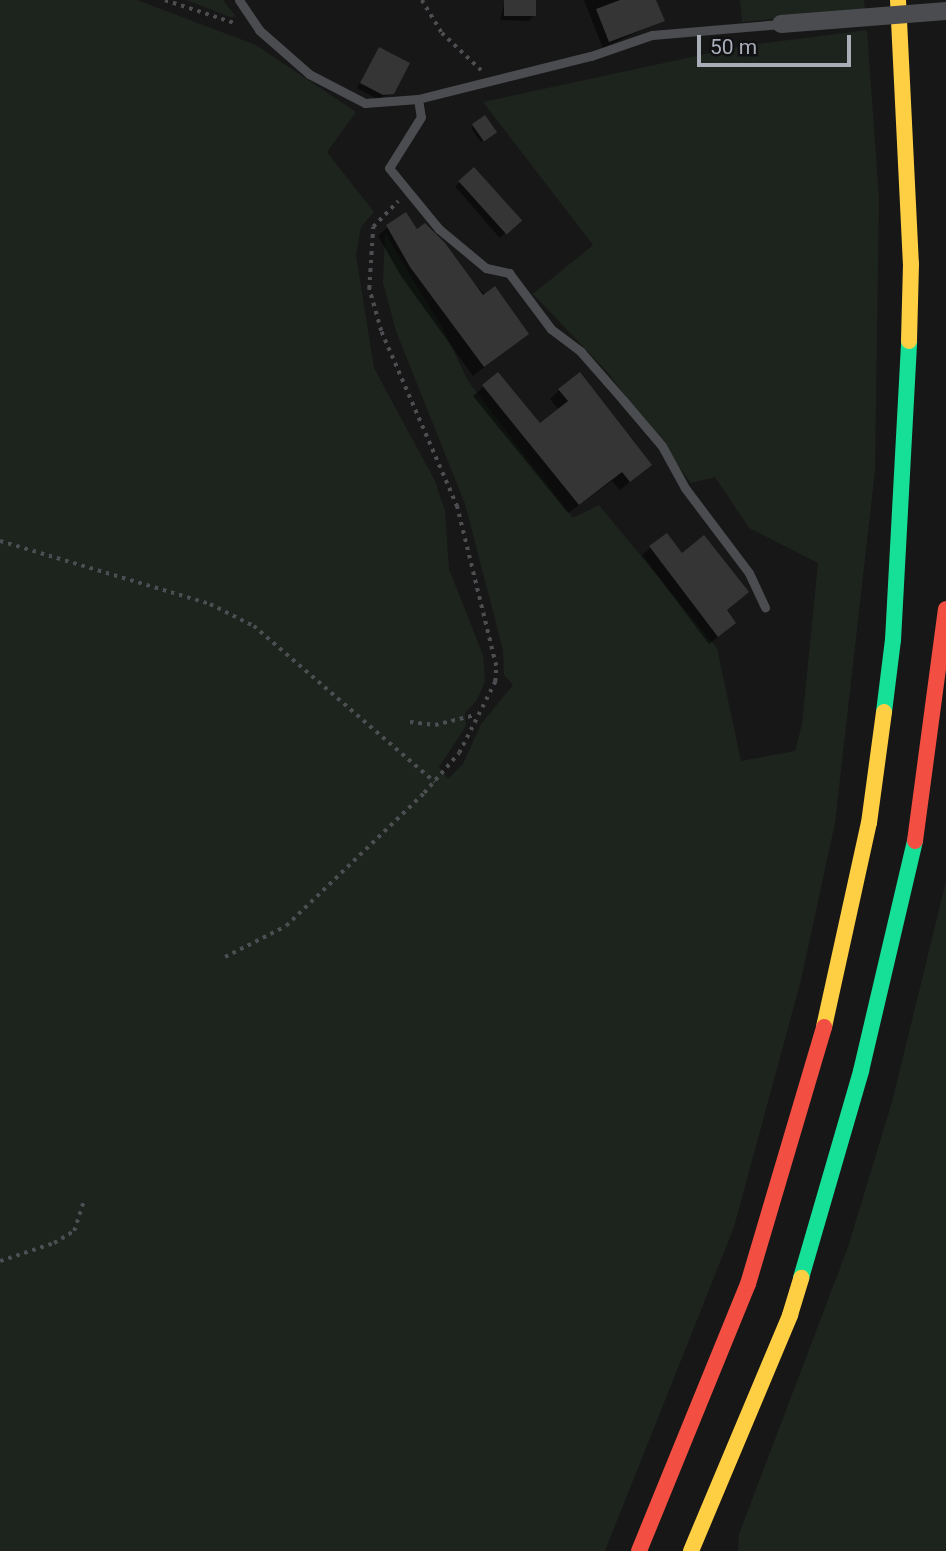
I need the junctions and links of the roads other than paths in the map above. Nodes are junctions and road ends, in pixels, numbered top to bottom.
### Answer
1 (239, 0) edge
2 (898, 0) edge
3 (946, 11) edge
4 (781, 24) joint
5 (418, 99) junction
6 (765, 607) dead end
7 (946, 609) edge
8 (639, 1551) edge
9 (691, 1551) edge

1 - 5 lane
2 - 8 highway
3 - 4 street, bridge
4 - 5 lane
5 - 6 lane
7 - 9 highway

